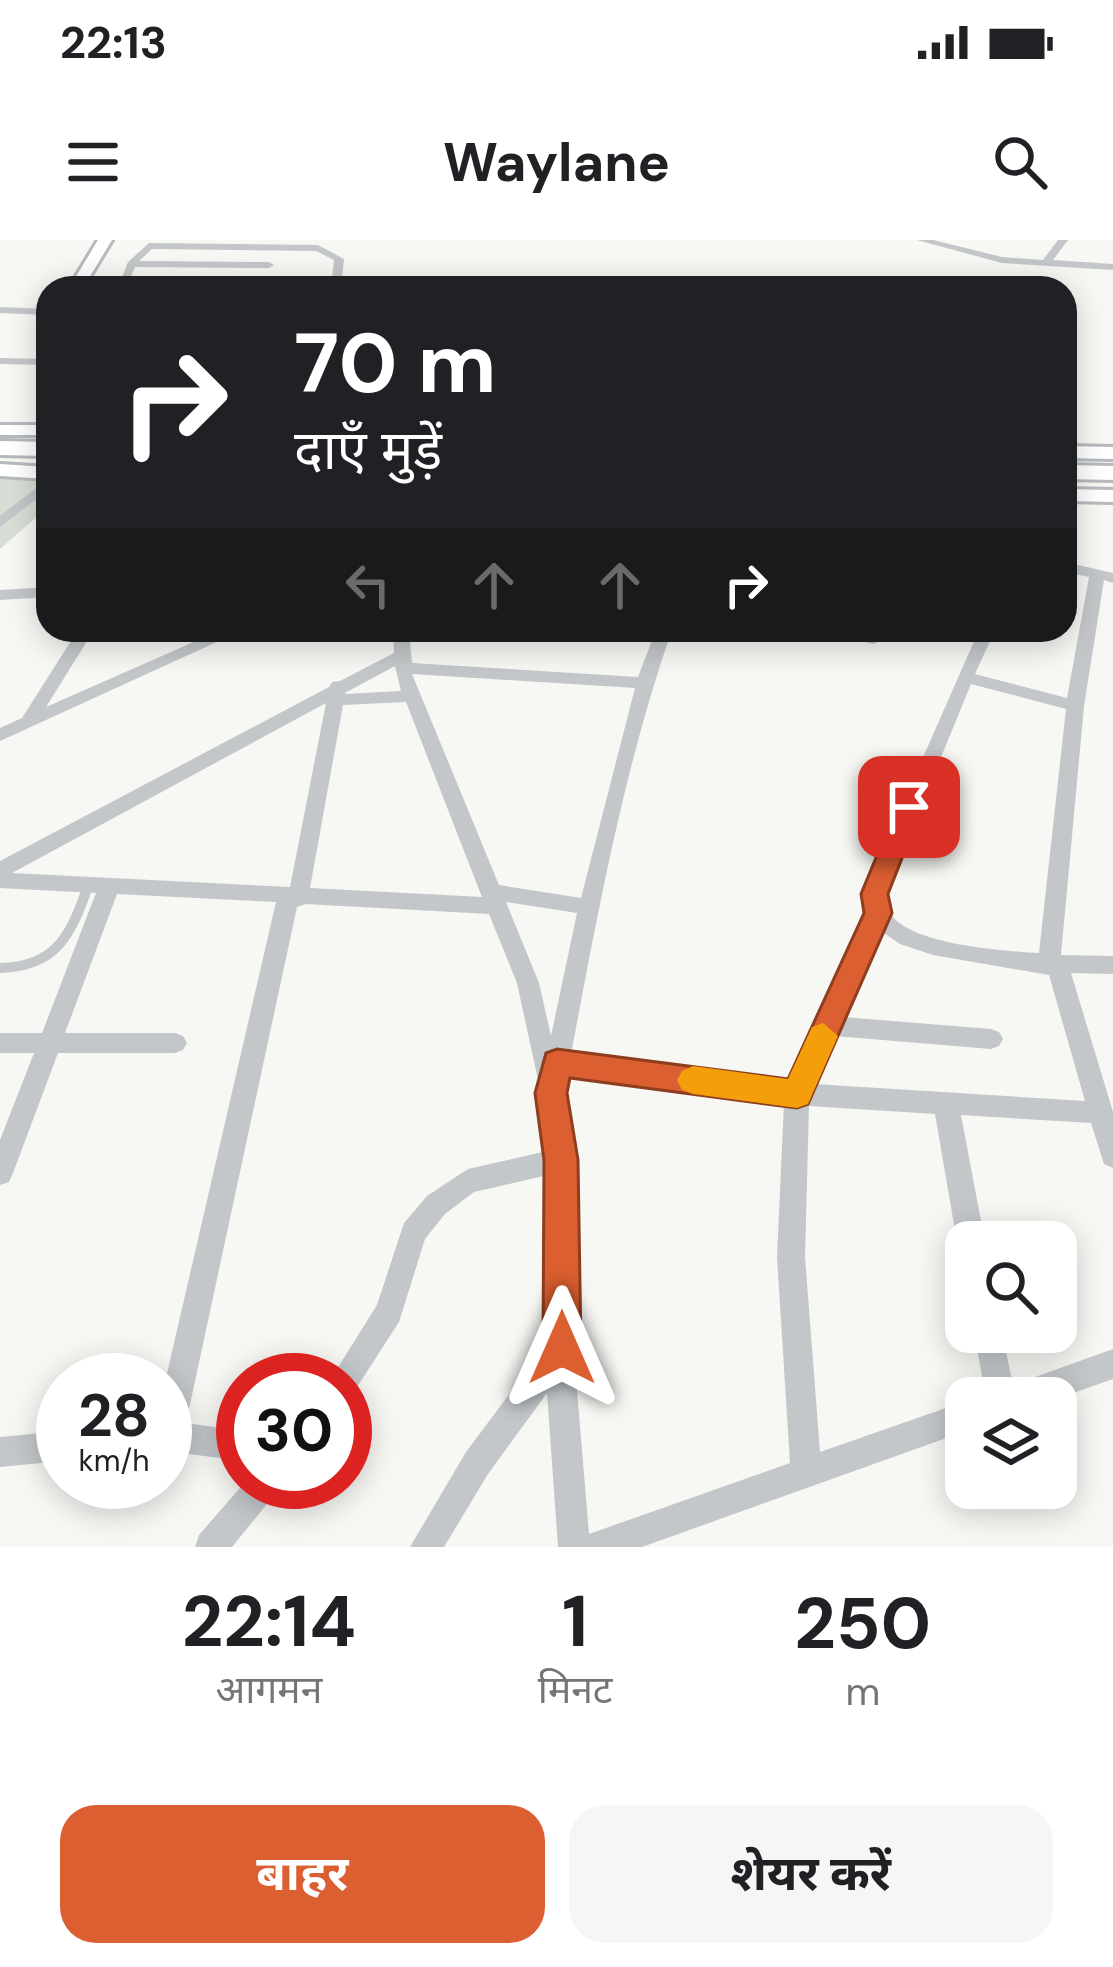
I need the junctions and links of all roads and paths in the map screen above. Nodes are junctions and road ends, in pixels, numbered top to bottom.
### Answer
1 (105, 240) edge
2 (922, 240) edge
3 (1063, 240) edge
4 (151, 243) edge
5 (956, 244) edge
6 (131, 264) junction
7 (269, 265) dead end
8 (1044, 265) junction
9 (1113, 267) edge
10 (83, 276) edge
11 (126, 276) edge
12 (338, 276) edge
13 (0, 310) edge
14 (36, 312) edge
15 (0, 361) edge
16 (36, 362) edge
17 (0, 430) edge
18 (36, 430) edge
19 (0, 448) edge
20 (36, 449) edge
21 (1077, 452) edge
22 (1113, 453) edge
23 (0, 460) edge
24 (36, 461) edge
25 (0, 470) edge
26 (36, 472) edge
27 (1077, 472) edge
28 (1113, 473) edge
29 (1077, 485) edge
30 (1113, 486) edge
31 (36, 493) edge
32 (1077, 495) edge
33 (1113, 496) edge
34 (36, 506) edge
35 (0, 523) edge
36 (0, 534) edge
37 (1105, 576) edge
38 (36, 593) edge
39 (0, 595) edge
40 (79, 642) edge
41 (209, 642) edge
42 (401, 642) edge
43 (660, 642) edge
44 (981, 642) edge
45 (402, 662) junction
46 (965, 677) junction
47 (645, 683) junction
48 (338, 693) junction
49 (412, 696) junction
50 (1076, 706) junction
51 (28, 724) junction
52 (0, 735) edge
53 (0, 870) edge
54 (0, 880) edge
55 (98, 887) junction
56 (293, 898) junction
57 (493, 899) junction
58 (589, 907) junction
59 (878, 913) junction
60 (1113, 965) edge
61 (1054, 966) junction
62 (0, 968) edge
63 (827, 1026) junction
64 (991, 1039) dead end
65 (0, 1043) edge
66 (50, 1043) junction
67 (176, 1043) dead end
68 (557, 1063) junction
69 (551, 1093) junction
70 (797, 1094) junction
71 (946, 1103) junction
72 (1101, 1113) junction
73 (1113, 1156) edge
74 (561, 1160) junction
75 (0, 1174) edge
76 (967, 1221) edge
77 (562, 1348) junction
78 (185, 1353) edge
79 (362, 1353) edge
80 (1113, 1364) edge
81 (1076, 1377) edge
82 (945, 1424) edge
83 (36, 1449) edge
84 (0, 1452) edge
85 (806, 1474) junction
86 (243, 1509) edge
87 (211, 1547) edge
88 (426, 1547) edge
89 (574, 1547) edge
90 (597, 1547) edge

1 - 10 street
2 - 5 street
3 - 8 street
4 - 6 street
4 - 12 street
5 - 8 street
6 - 7 street
6 - 11 street
8 - 9 street
13 - 14 lane
15 - 16 lane
17 - 18 street
19 - 20 highway
21 - 22 street
23 - 24 highway
25 - 26 street
27 - 28 highway
29 - 30 highway
31 - 35 street
32 - 33 street
34 - 36 street
37 - 50 street
38 - 39 street
40 - 51 street
41 - 51 street
42 - 45 street
43 - 47 street
44 - 46 street
45 - 47 street
45 - 48 street
45 - 49 street
46 - 50 street
46 - 59 street
47 - 58 street
48 - 49 street
48 - 53 street
48 - 56 street
49 - 57 street
50 - 61 street
51 - 52 street
54 - 55 street
55 - 56 street
55 - 62 lane
55 - 66 street
56 - 57 street
56 - 78 street
57 - 58 street
57 - 69 street
58 - 68 street
59 - 61 street
59 - 63 street
60 - 61 street
61 - 72 street
63 - 64 street
63 - 70 street
65 - 66 street
66 - 67 street
66 - 75 street
68 - 69 street
68 - 70 street
69 - 74 street
70 - 71 street
70 - 85 street
71 - 72 street
71 - 76 street
72 - 73 street
74 - 77 street
74 - 79 street
77 - 88 street
77 - 89 street
80 - 81 street
82 - 85 street
83 - 84 street
85 - 90 street
86 - 87 street

